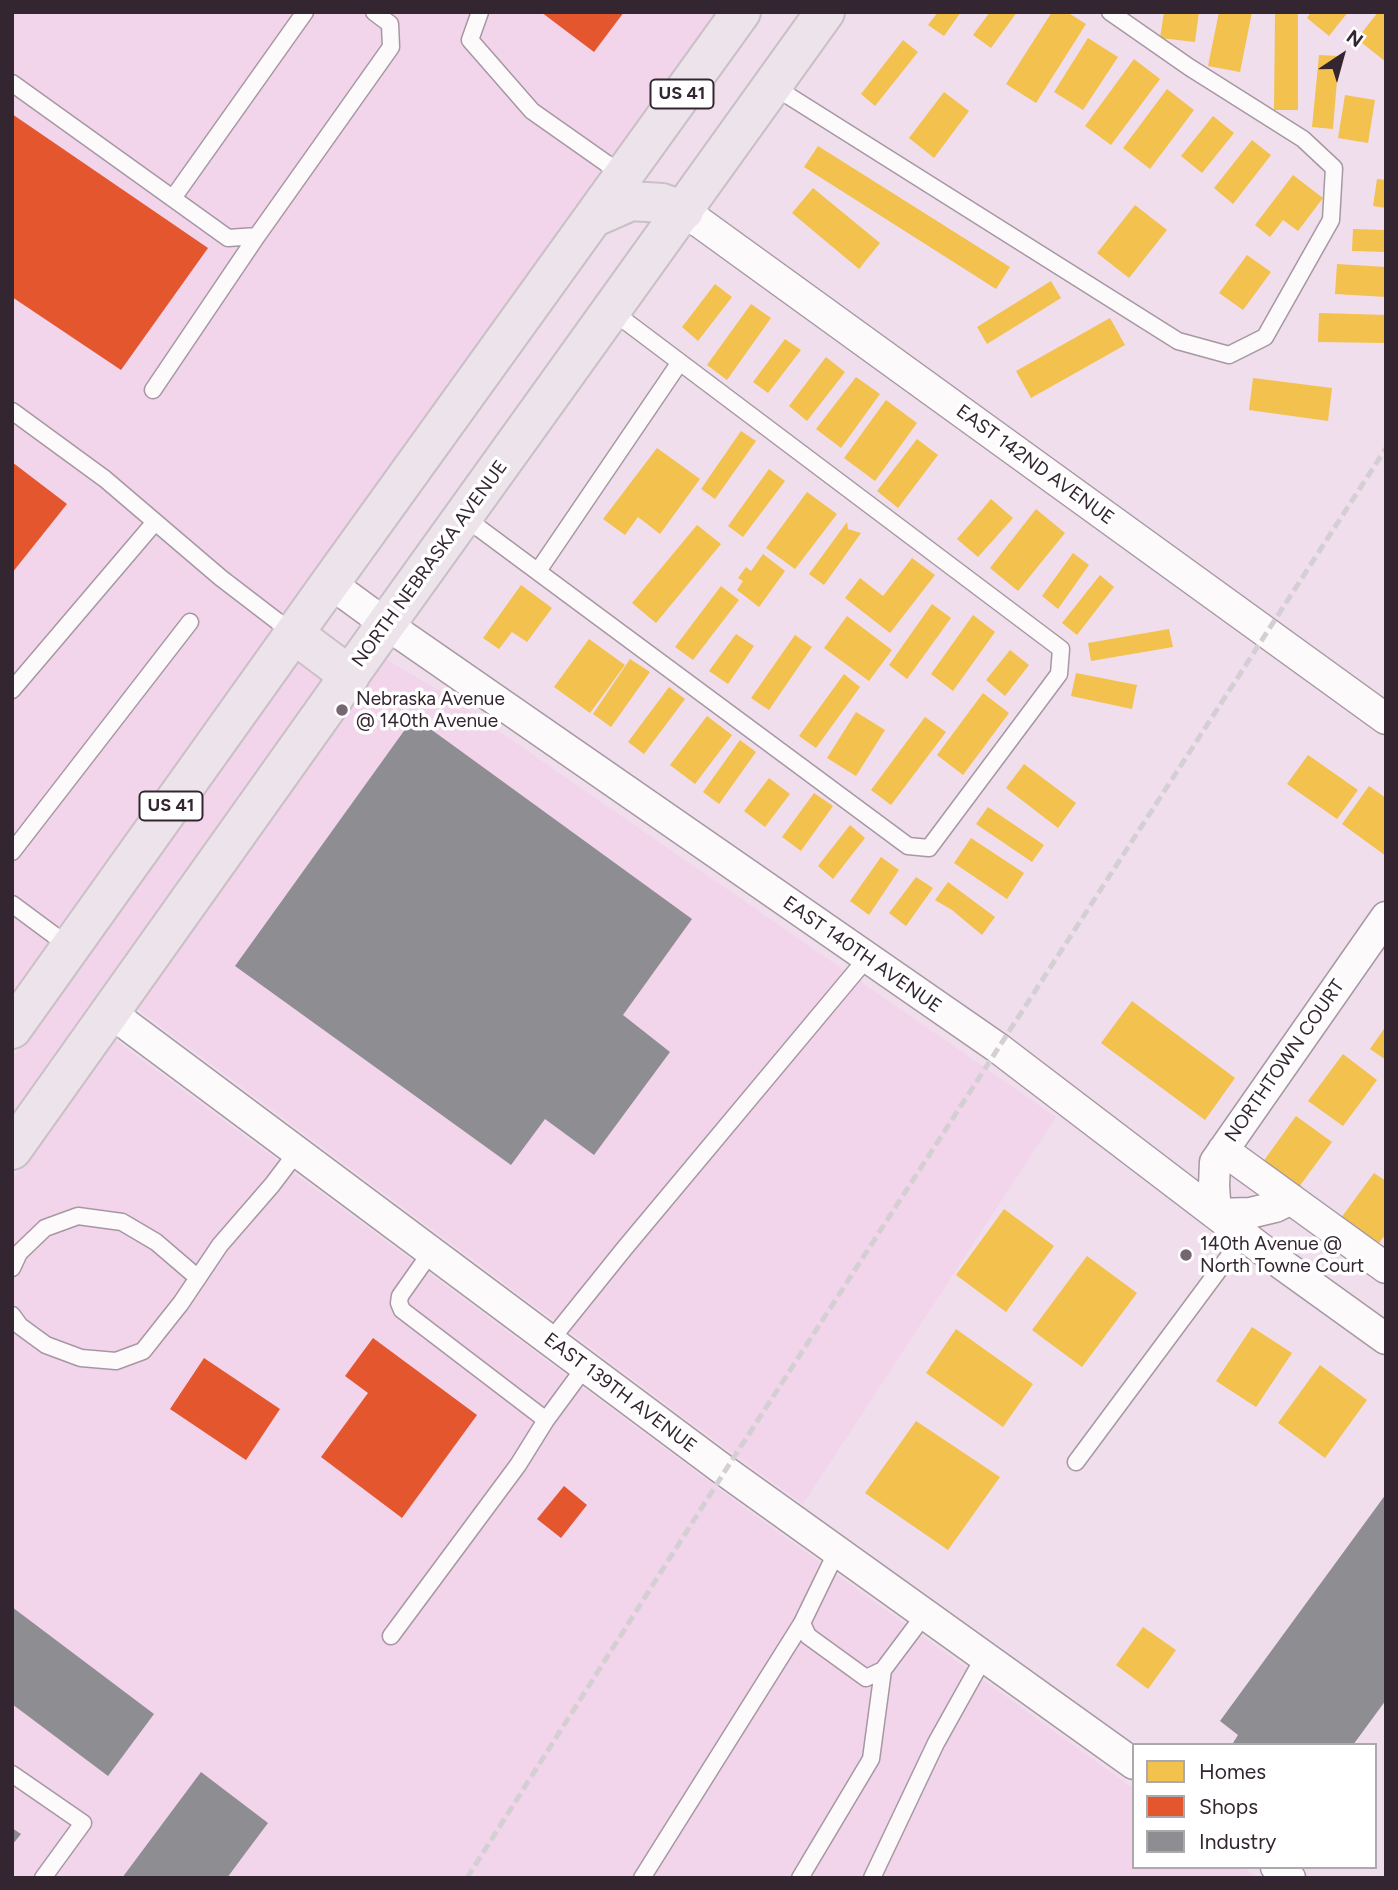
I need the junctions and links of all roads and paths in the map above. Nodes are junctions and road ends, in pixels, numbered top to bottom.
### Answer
1 (305, 12) edge
2 (374, 12) edge
3 (480, 12) edge
4 (741, 12) edge
5 (825, 12) edge
6 (1110, 12) edge
7 (12, 83) edge
8 (773, 86) junction
9 (624, 176) junction
10 (173, 198) junction
11 (684, 211) junction
12 (595, 217) junction
13 (257, 236) junction
14 (612, 311) junction
15 (680, 362) junction
16 (153, 390) dead end
17 (12, 411) edge
18 (464, 517) junction
19 (155, 522) junction
20 (537, 571) junction
21 (330, 583) junction
22 (190, 622) dead end
23 (386, 624) junction
24 (294, 634) junction
25 (350, 676) junction
26 (12, 690) edge
27 (1386, 719) edge
28 (12, 852) edge
29 (12, 904) edge
30 (1386, 917) edge
31 (70, 947) junction
32 (867, 958) junction
33 (111, 1013) junction
34 (12, 1029) edge
35 (12, 1150) edge
36 (1223, 1150) junction
37 (297, 1152) junction
38 (1291, 1199) junction
39 (1216, 1214) junction
40 (1244, 1236) junction
41 (432, 1252) junction
42 (12, 1268) edge
43 (1386, 1268) edge
44 (198, 1278) junction
45 (12, 1315) edge
46 (1386, 1339) edge
47 (550, 1341) junction
48 (585, 1367) junction
49 (546, 1420) junction
50 (1076, 1462) dead end
51 (837, 1551) junction
52 (925, 1614) junction
53 (802, 1623) junction
54 (391, 1636) dead end
55 (984, 1657) junction
56 (884, 1670) junction
57 (1132, 1763) edge
58 (12, 1774) edge
59 (43, 1878) edge
60 (642, 1878) edge
61 (800, 1878) edge
62 (872, 1878) edge

1 - 10 lane
2 - 13 lane
3 - 9 lane
4 - 9 main road, US 41
5 - 8 main road, NORTH NEBRASKA AVENUE
6 - 8 lane
7 - 10 lane
8 - 11 main road, NORTH NEBRASKA AVENUE
9 - 12 main road, US 41
10 - 13 lane
11 - 12 main road
11 - 14 main road, NORTH NEBRASKA AVENUE
11 - 27 street, EAST 142ND AVENUE
12 - 21 main road, US 41
13 - 16 lane
14 - 15 lane
14 - 18 main road, NORTH NEBRASKA AVENUE
15 - 20 lane
15 - 20 lane
17 - 19 lane
18 - 20 lane
18 - 23 main road, NORTH NEBRASKA AVENUE
19 - 24 lane
19 - 26 lane
21 - 23 street, EAST 140TH AVENUE
21 - 24 main road, US 41
22 - 28 lane
23 - 25 main road, NORTH NEBRASKA AVENUE
23 - 32 street, EAST 140TH AVENUE
24 - 25 main road
24 - 31 main road, US 41
25 - 33 main road, NORTH NEBRASKA AVENUE
29 - 31 lane
30 - 36 street, NORTHTOWN COURT
31 - 34 main road, US 41
32 - 39 street, EAST 140TH AVENUE
32 - 47 lane
33 - 35 main road, NORTH NEBRASKA AVENUE
33 - 37 street, EAST 139TH AVENUE
36 - 38 street
36 - 39 street, NORTHTOWN COURT
37 - 41 street, EAST 139TH AVENUE
37 - 44 lane
38 - 39 street
38 - 43 street
39 - 40 street, EAST 140TH AVENUE
40 - 46 street, EAST 140TH AVENUE
40 - 50 lane
41 - 47 street, EAST 139TH AVENUE
41 - 49 lane
42 - 44 lane
44 - 45 lane
47 - 48 street, EAST 139TH AVENUE
48 - 49 lane
48 - 51 street, EAST 139TH AVENUE
49 - 54 lane
51 - 52 street, EAST 139TH AVENUE
51 - 53 lane
52 - 55 street, EAST 139TH AVENUE
52 - 56 lane
53 - 56 lane
53 - 60 lane
55 - 57 street, EAST 139TH AVENUE
55 - 62 lane
56 - 61 lane
58 - 59 lane

